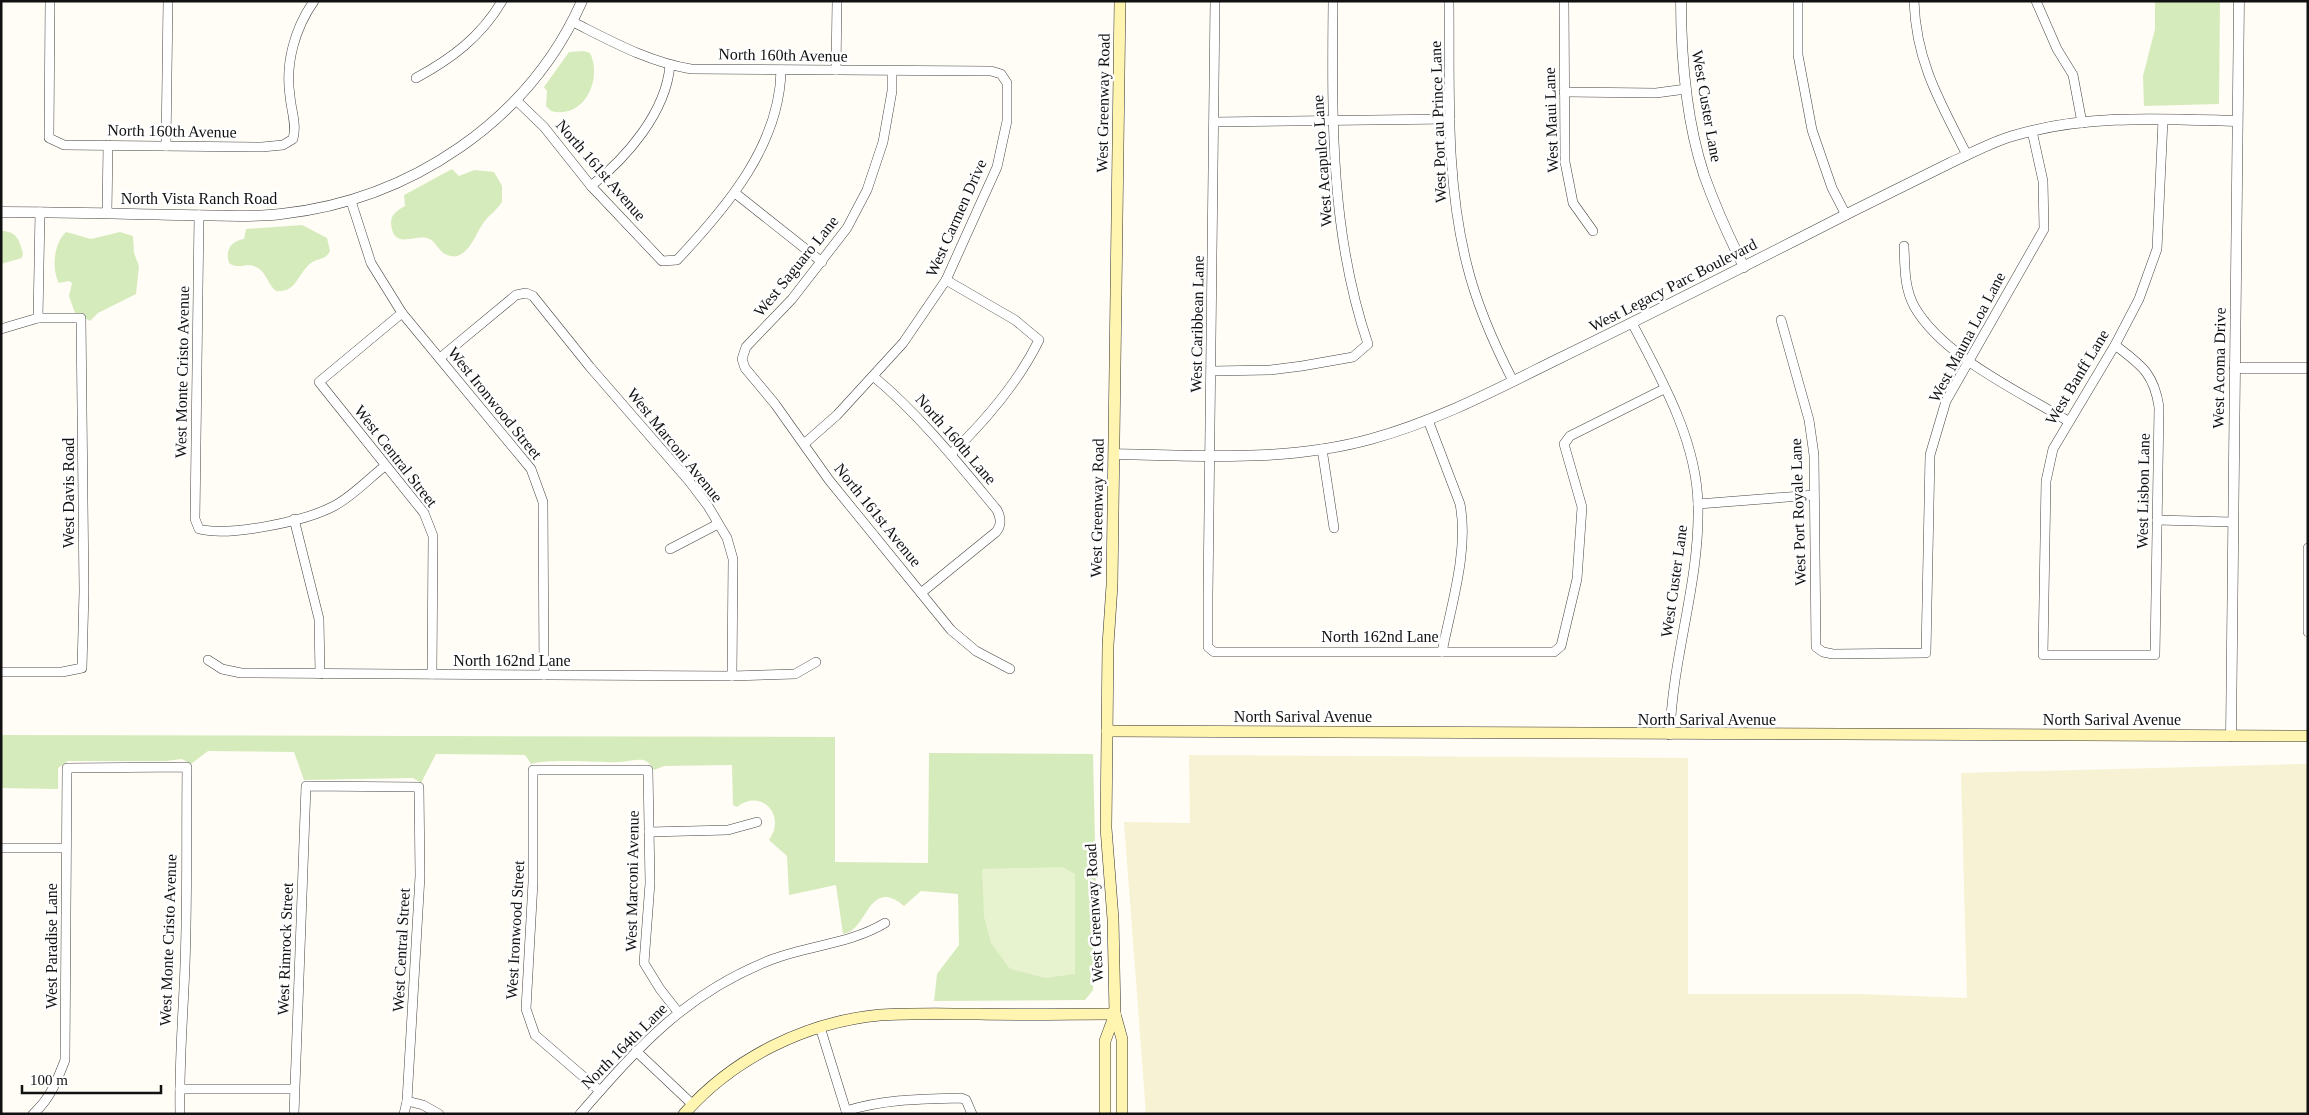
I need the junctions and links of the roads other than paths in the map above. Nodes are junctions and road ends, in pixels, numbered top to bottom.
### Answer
1 (50, 1) edge
2 (168, 1) edge
3 (314, 1) edge
4 (502, 1) edge
5 (582, 1) edge
6 (837, 1) edge
7 (1120, 1) edge
8 (1215, 1) edge
9 (1333, 1) edge
10 (1450, 1) edge
11 (1564, 1) edge
12 (1681, 1) edge
13 (1798, 1) edge
14 (1914, 1) edge
15 (2036, 1) edge
16 (2239, 1) edge
17 (573, 22) junction
18 (670, 65) junction
19 (780, 70) junction
20 (836, 70) junction
21 (892, 71) junction
22 (1001, 74) joint
23 (416, 78) dead end
24 (1686, 89) junction
25 (1564, 92) junction
26 (516, 100) junction
27 (1450, 119) junction
28 (1332, 120) junction
29 (2163, 120) junction
30 (2237, 121) junction
31 (1214, 122) junction
32 (2082, 123) junction
33 (2032, 131) junction
34 (108, 145) junction
35 (166, 146) junction
36 (1967, 155) junction
37 (591, 186) junction
38 (735, 192) junction
39 (351, 201) junction
40 (1, 212) edge
41 (40, 212) junction
42 (107, 213) junction
43 (199, 215) junction
44 (1846, 215) junction
45 (1593, 231) dead end
46 (1904, 246) dead end
47 (822, 262) junction
48 (1744, 267) junction
49 (946, 280) junction
50 (402, 313) junction
51 (38, 318) junction
52 (1782, 320) dead end
53 (1632, 323) junction
54 (1, 329) edge
55 (2115, 345) junction
56 (440, 358) junction
57 (742, 359) joint
58 (1968, 360) junction
59 (2234, 368) junction
60 (2308, 368) edge
61 (1212, 371) junction
62 (873, 376) junction
63 (1513, 381) junction
64 (1664, 389) junction
65 (1428, 420) junction
66 (2068, 421) junction
67 (804, 444) junction
68 (1322, 449) junction
69 (951, 454) junction
70 (1114, 454) junction
71 (1210, 456) junction
72 (385, 466) junction
73 (1814, 495) junction
74 (1698, 504) junction
75 (294, 519) junction
76 (2157, 520) junction
77 (2232, 522) junction
78 (718, 524) junction
79 (1334, 528) dead end
80 (2308, 548) edge
81 (670, 549) dead end
82 (921, 593) junction
83 (2308, 632) edge
84 (1208, 647) joint
85 (1816, 647) joint
86 (1442, 652) junction
87 (2155, 655) joint
88 (208, 660) dead end
89 (816, 662) dead end
90 (1010, 669) dead end
91 (1, 672) edge
92 (320, 674) junction
93 (432, 674) junction
94 (544, 675) junction
95 (732, 676) junction
96 (1107, 731) junction
97 (1670, 735) junction
98 (2230, 736) junction
99 (2308, 736) edge
100 (187, 767) joint
101 (648, 770) joint
102 (419, 787) joint
103 (757, 822) dead end
104 (649, 832) junction
105 (1, 848) edge
106 (66, 848) junction
107 (885, 923) dead end
108 (678, 1012) junction
109 (1115, 1014) junction
110 (820, 1026) junction
111 (636, 1051) junction
112 (180, 1089) junction
113 (294, 1089) junction
114 (600, 1091) junction
115 (407, 1101) junction
116 (692, 1104) junction
117 (846, 1112) edge
118 (32, 1114) edge
119 (180, 1114) edge
120 (294, 1114) edge
121 (404, 1114) edge
122 (439, 1114) edge
123 (580, 1114) edge
124 (684, 1114) edge
125 (972, 1114) edge
126 (1105, 1114) edge
127 (1122, 1114) edge

1 - 34 street, North 160th Avenue
2 - 35 street
3 - 35 street, North 160th Avenue
4 - 23 street
5 - 17 street, North Vista Ranch Road
6 - 20 street
7 - 70 main road, West Greenway Road
8 - 31 street, West Caribbean Lane
9 - 28 street, West Acapulco Lane
10 - 27 street, West Port au Prince Lane
11 - 25 street, West Maui Lane
12 - 24 street, West Custer Lane
13 - 44 street
14 - 36 street
15 - 32 street
16 - 30 street, West Acoma Drive
17 - 18 street, North 160th Avenue
17 - 26 street, North Vista Ranch Road
18 - 19 street, North 160th Avenue
18 - 37 street
19 - 20 street, North 160th Avenue
19 - 38 street
20 - 21 street, North 160th Avenue
21 - 22 street, North 160th Avenue
21 - 47 street, West Saguaro Lane
22 - 49 street, West Carmen Drive
24 - 25 street
24 - 48 street, West Custer Lane
25 - 45 street, West Maui Lane
26 - 37 street, North 161st Avenue
26 - 39 street, North Vista Ranch Road
27 - 28 street
27 - 63 street, West Port au Prince Lane
28 - 31 street
28 - 61 street, West Acapulco Lane
29 - 30 street, West Legacy Parc Boulevard
29 - 32 street, West Legacy Parc Boulevard
29 - 55 street, West Banff Lane
30 - 59 street, West Acoma Drive
31 - 61 street, West Caribbean Lane
32 - 33 street, West Legacy Parc Boulevard
33 - 36 street, West Legacy Parc Boulevard
33 - 58 street, West Mauna Loa Lane
34 - 35 street, North 160th Avenue
34 - 42 street
36 - 44 street, West Legacy Parc Boulevard
37 - 38 street, North 161st Avenue
38 - 47 street
39 - 43 street, North Vista Ranch Road
39 - 50 street, West Ironwood Street
40 - 41 street, North Vista Ranch Road
41 - 42 street, North Vista Ranch Road
41 - 51 street
42 - 43 street, North Vista Ranch Road
43 - 75 street, West Monte Cristo Avenue
44 - 48 street, West Legacy Parc Boulevard
46 - 58 street
47 - 57 street, West Saguaro Lane
48 - 53 street, West Legacy Parc Boulevard
49 - 62 street, West Carmen Drive
49 - 69 street
50 - 56 street, West Ironwood Street
50 - 72 street, West Central Street
51 - 54 street
51 - 91 street, West Davis Road
52 - 73 street, West Port Royale Lane
53 - 63 street, West Legacy Parc Boulevard
53 - 64 street, West Custer Lane
55 - 66 street, West Banff Lane
55 - 76 street, West Lisbon Lane
56 - 78 street, West Marconi Avenue
56 - 94 street, West Ironwood Street
57 - 67 street, North 161st Avenue
58 - 66 street
58 - 85 street, West Mauna Loa Lane
59 - 60 street
59 - 77 street, West Acoma Drive
61 - 71 street, West Caribbean Lane
62 - 67 street, West Carmen Drive
62 - 69 street, North 160th Lane
63 - 65 street, West Legacy Parc Boulevard
64 - 74 street, West Custer Lane
64 - 86 street, North 162nd Lane
65 - 68 street, West Legacy Parc Boulevard
65 - 86 street
66 - 87 street, West Banff Lane
67 - 82 street, North 161st Avenue
68 - 71 street, West Legacy Parc Boulevard
68 - 79 street
69 - 82 street, North 160th Lane
70 - 71 street, West Legacy Parc Boulevard
70 - 96 main road, West Greenway Road
71 - 84 street, West Caribbean Lane
72 - 75 street
72 - 93 street, West Central Street
73 - 74 street
73 - 85 street, West Port Royale Lane
74 - 97 street, West Custer Lane
75 - 92 street
76 - 77 street
76 - 87 street, West Lisbon Lane
77 - 98 street, West Acoma Drive
78 - 81 street
78 - 95 street, West Marconi Avenue
80 - 83 street
82 - 90 street, North 161st Avenue
84 - 86 street, North 162nd Lane
88 - 92 street, North 162nd Lane
89 - 95 street, North 162nd Lane
92 - 93 street, North 162nd Lane
93 - 94 street, North 162nd Lane
94 - 95 street, North 162nd Lane
96 - 97 main road, North Sarival Avenue
96 - 109 main road, West Greenway Road
97 - 98 main road, North Sarival Avenue
98 - 99 main road, North Sarival Avenue
100 - 106 street, West Paradise Lane
100 - 112 street, West Monte Cristo Avenue
101 - 104 street, West Marconi Avenue
101 - 114 street, West Ironwood Street
102 - 113 street, West Rimrock Street
102 - 115 street, West Central Street
103 - 104 street
104 - 108 street, West Marconi Avenue
105 - 106 street
106 - 118 street, West Paradise Lane
107 - 108 street, North 164th Lane
108 - 111 street, North 164th Lane
109 - 110 main road
109 - 126 main road, West Greenway Road
109 - 127 main road, West Greenway Road
110 - 116 main road
110 - 117 street
111 - 114 street, North 164th Lane
111 - 116 street
112 - 113 street
112 - 119 street, West Monte Cristo Avenue
113 - 120 street, West Rimrock Street
114 - 123 street, North 164th Lane
115 - 121 street, West Central Street
115 - 122 street
116 - 124 main road
117 - 125 street

